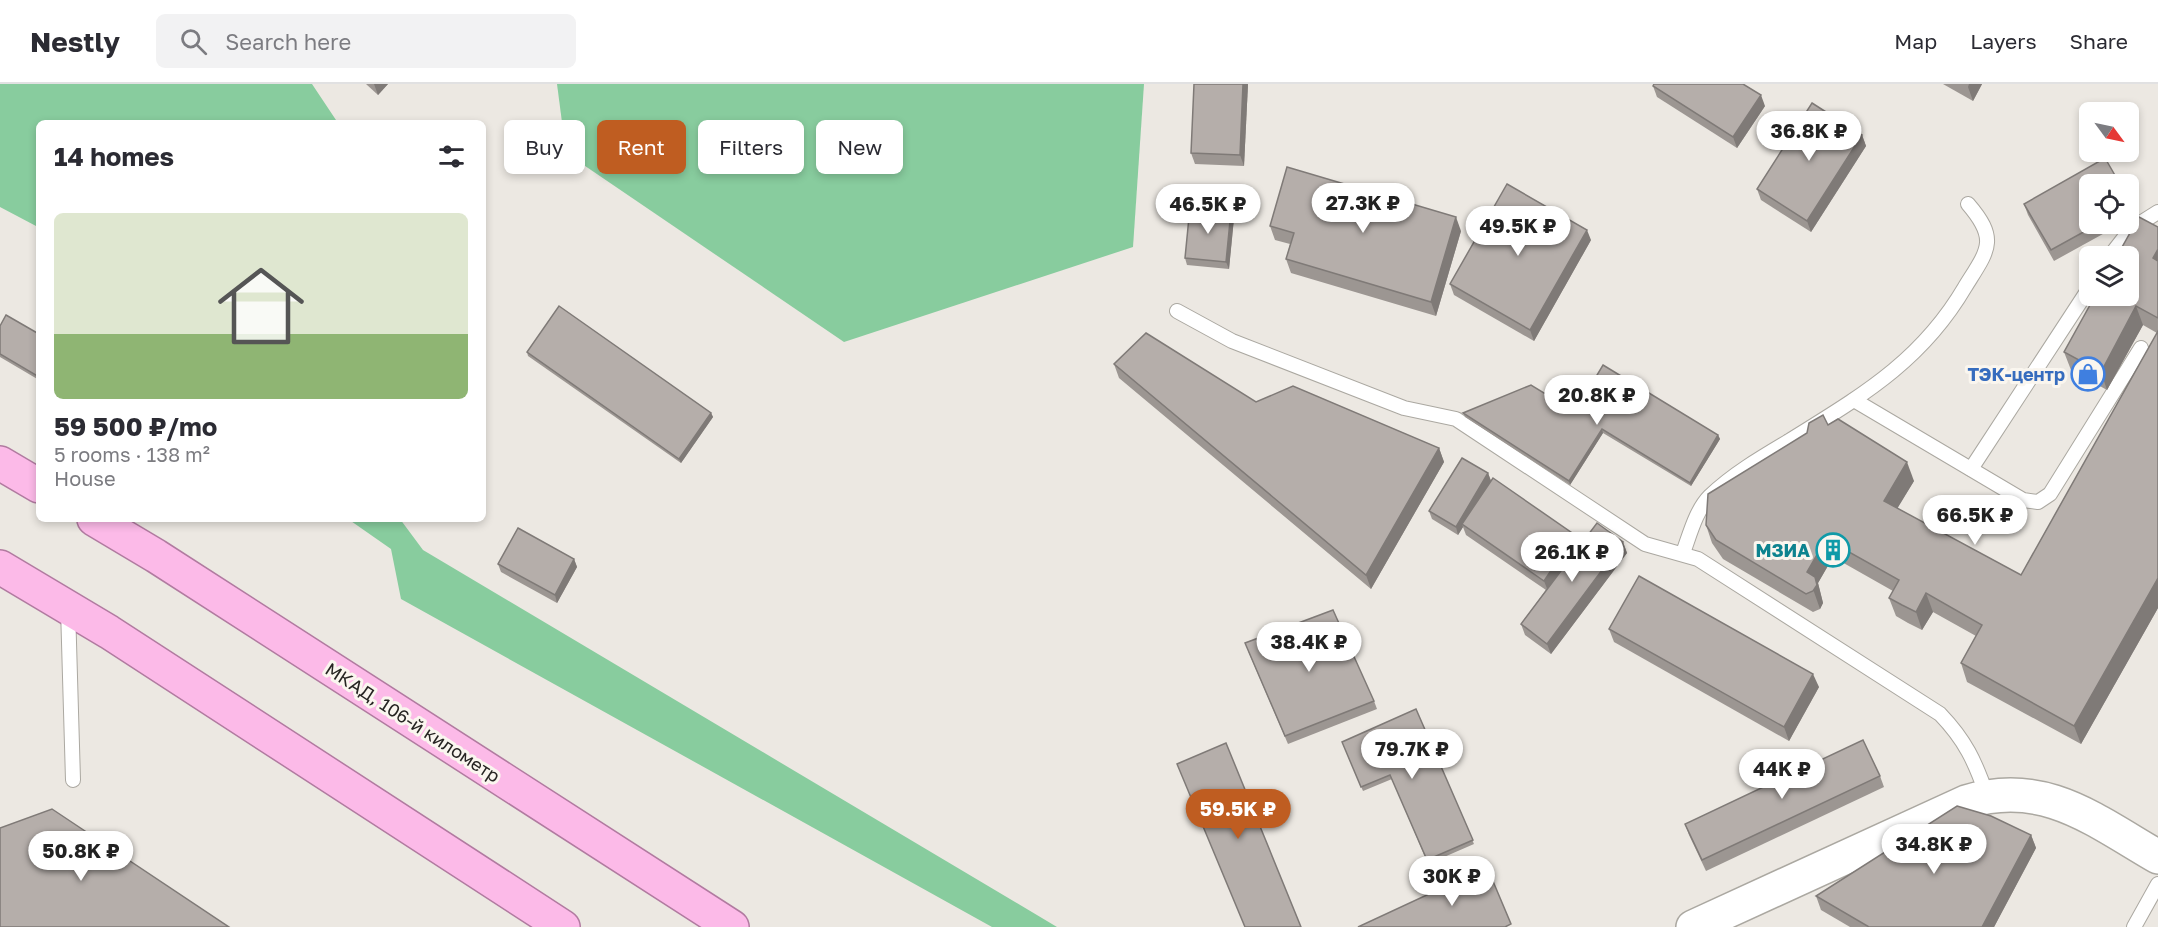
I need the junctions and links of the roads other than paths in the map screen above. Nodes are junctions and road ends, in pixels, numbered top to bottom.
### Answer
1 (1968, 204) dead end
2 (2158, 212) edge
3 (2118, 246) edge
4 (2079, 304) edge
5 (1177, 311) dead end
6 (2141, 348) dead end
7 (1854, 400) junction
8 (0, 463) edge
9 (1971, 469) junction
10 (36, 484) edge
11 (99, 522) edge
12 (1683, 553) junction
13 (0, 567) edge
14 (68, 608) junction
15 (73, 780) dead end
16 (1987, 796) junction
17 (2158, 857) edge
18 (2158, 884) edge
19 (563, 927) edge
20 (732, 927) edge
21 (1693, 927) edge
22 (2134, 927) edge

1 - 7 lane
2 - 3 lane
4 - 9 lane
5 - 12 lane
6 - 9 lane
7 - 9 lane
7 - 12 lane
8 - 10 highway
11 - 20 highway, МКАД, 106-й километр
12 - 16 lane
13 - 14 highway
14 - 15 lane
14 - 19 highway
16 - 17 street
16 - 21 street
18 - 22 lane

